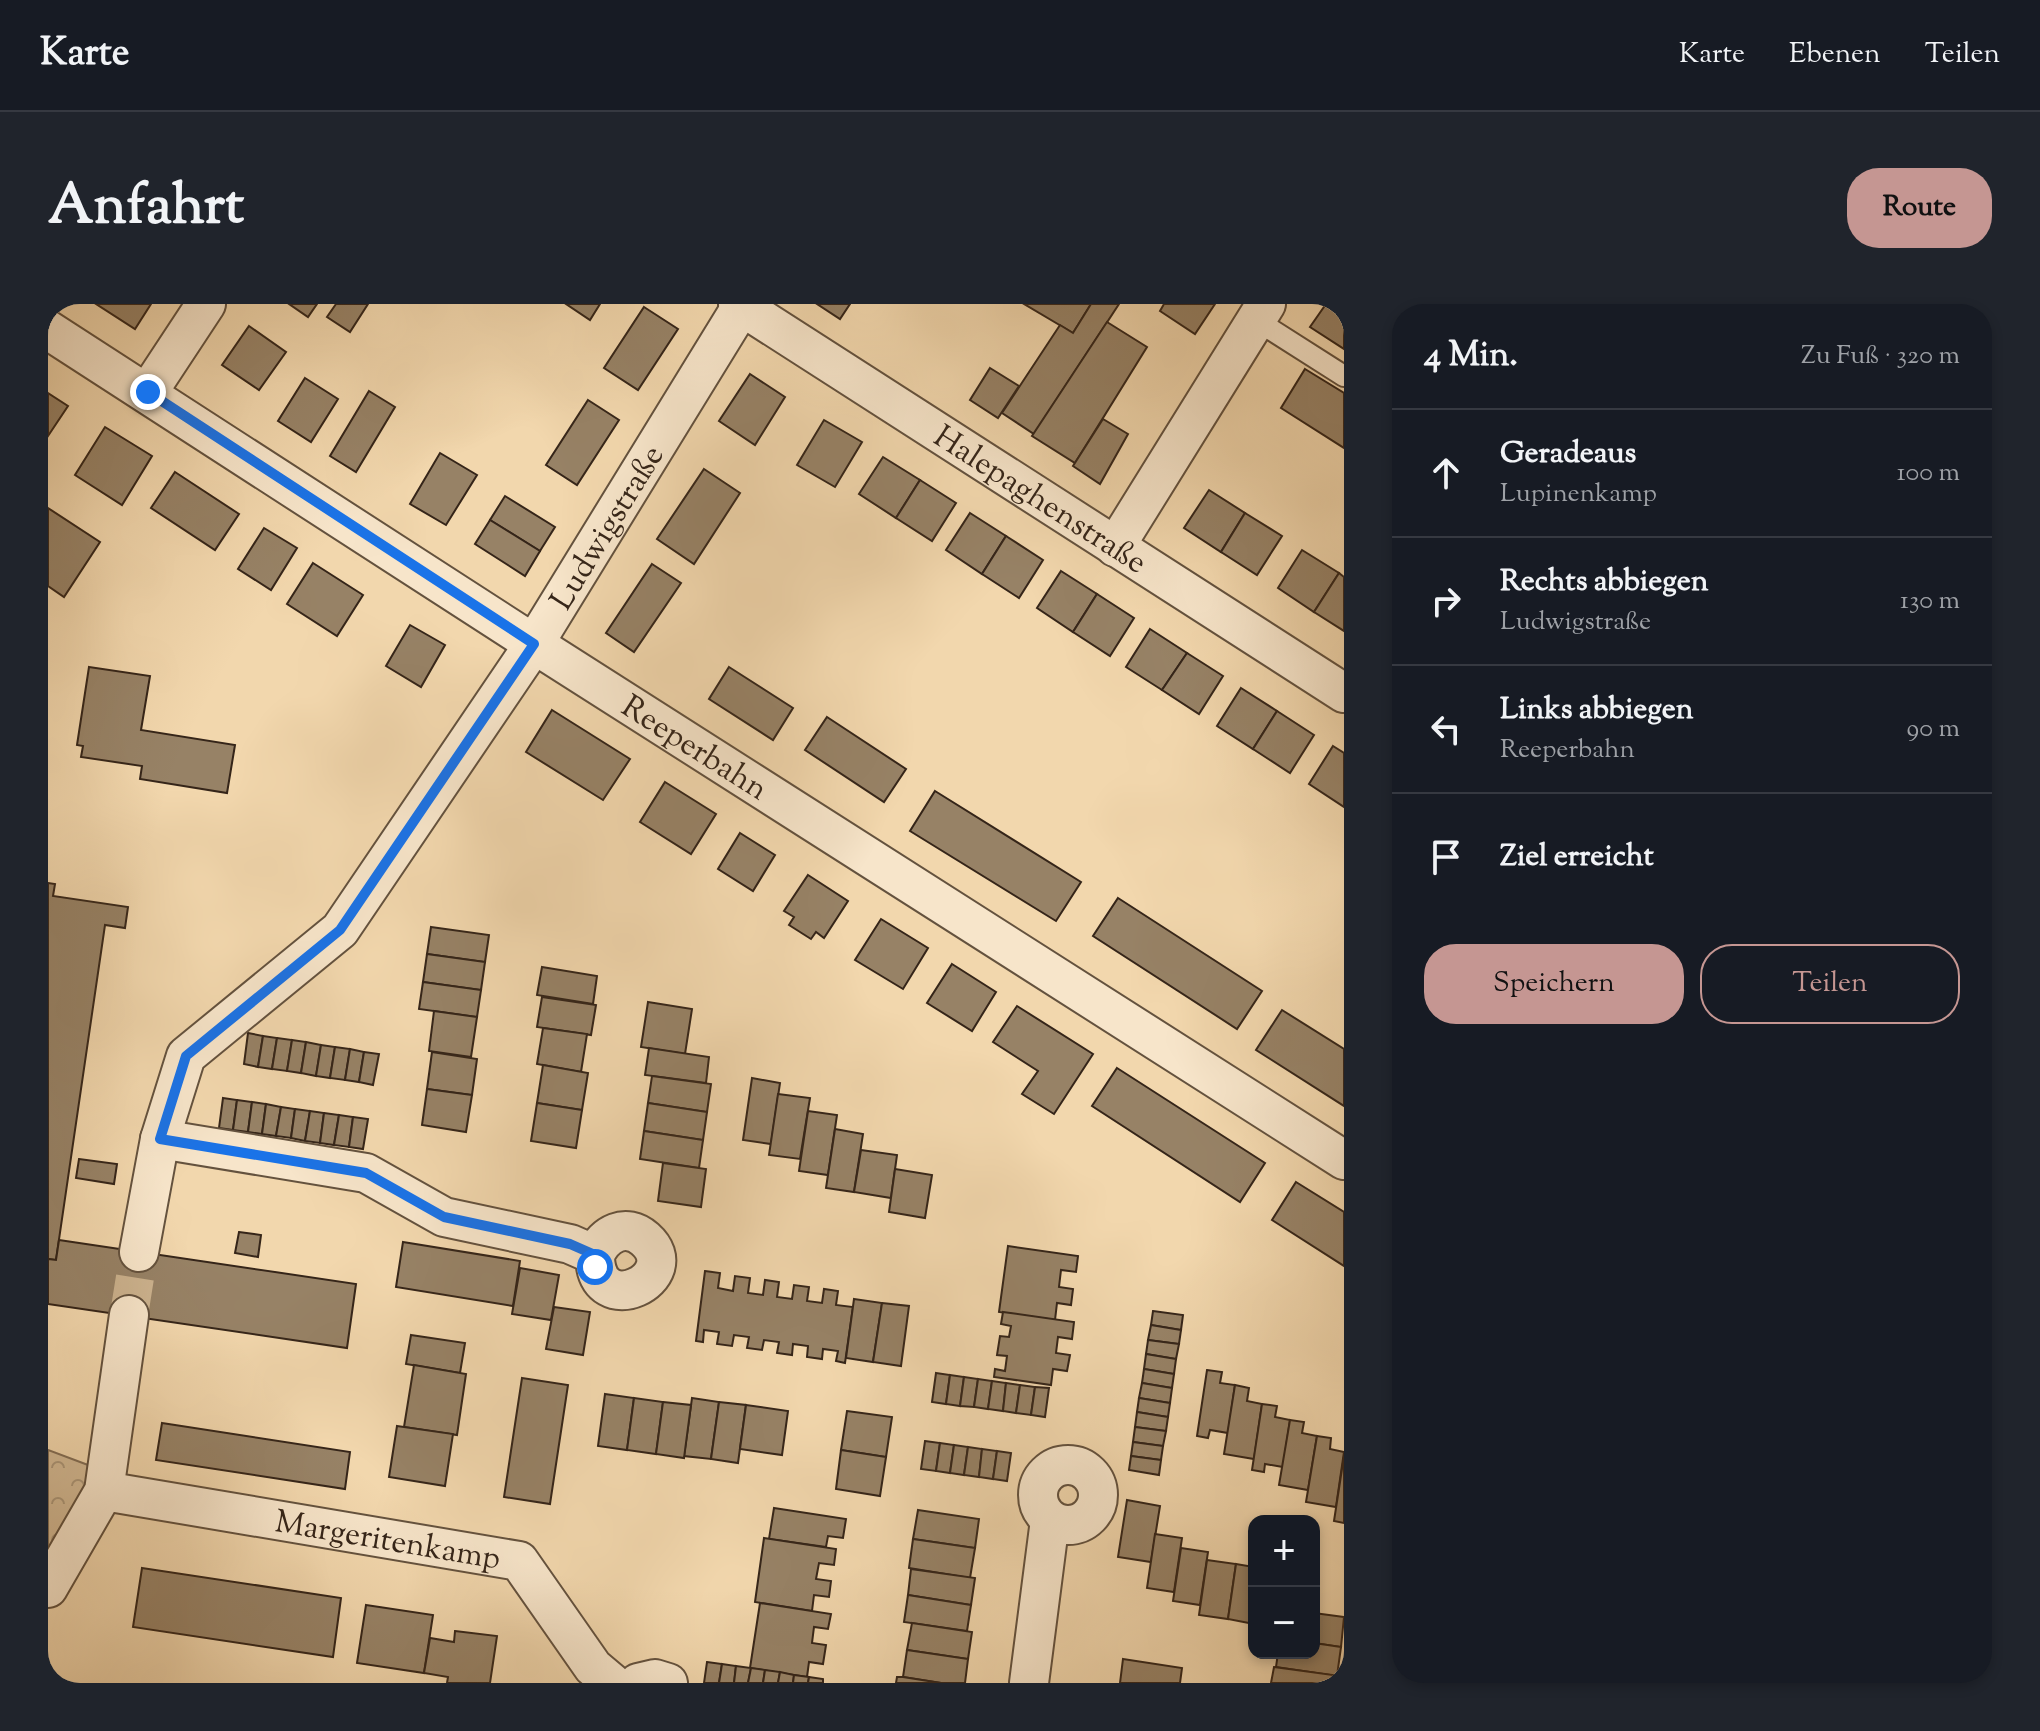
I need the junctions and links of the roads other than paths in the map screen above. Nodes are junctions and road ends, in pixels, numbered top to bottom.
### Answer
1 (206, 304) edge
2 (741, 305) edge
3 (1261, 312) edge
4 (48, 330) edge
5 (1344, 376) edge
6 (148, 392) junction
7 (1115, 547) junction
8 (534, 644) junction
9 (1344, 693) edge
10 (160, 1139) junction
11 (1344, 1160) edge
12 (139, 1252) tunnel mouth
13 (595, 1255) dead end
14 (129, 1315) tunnel mouth
15 (104, 1491) junction
16 (1050, 1520) dead end
17 (48, 1588) edge
18 (612, 1683) edge
19 (638, 1683) edge
20 (668, 1683) edge
21 (1029, 1683) edge

1 - 6 street
2 - 7 street, Halepaghenstraße
2 - 8 street, Ludwigstraße
3 - 5 lane
3 - 7 street
4 - 6 street, Reeperbahn
6 - 8 street, Reeperbahn
7 - 9 street, Halepaghenstraße
8 - 10 street, Ludwigstraße
8 - 11 street, Reeperbahn
10 - 12 street, Ludwigstraße
10 - 13 street
14 - 15 street
15 - 17 street
15 - 18 street, Margeritenkamp
16 - 21 street
19 - 20 street

